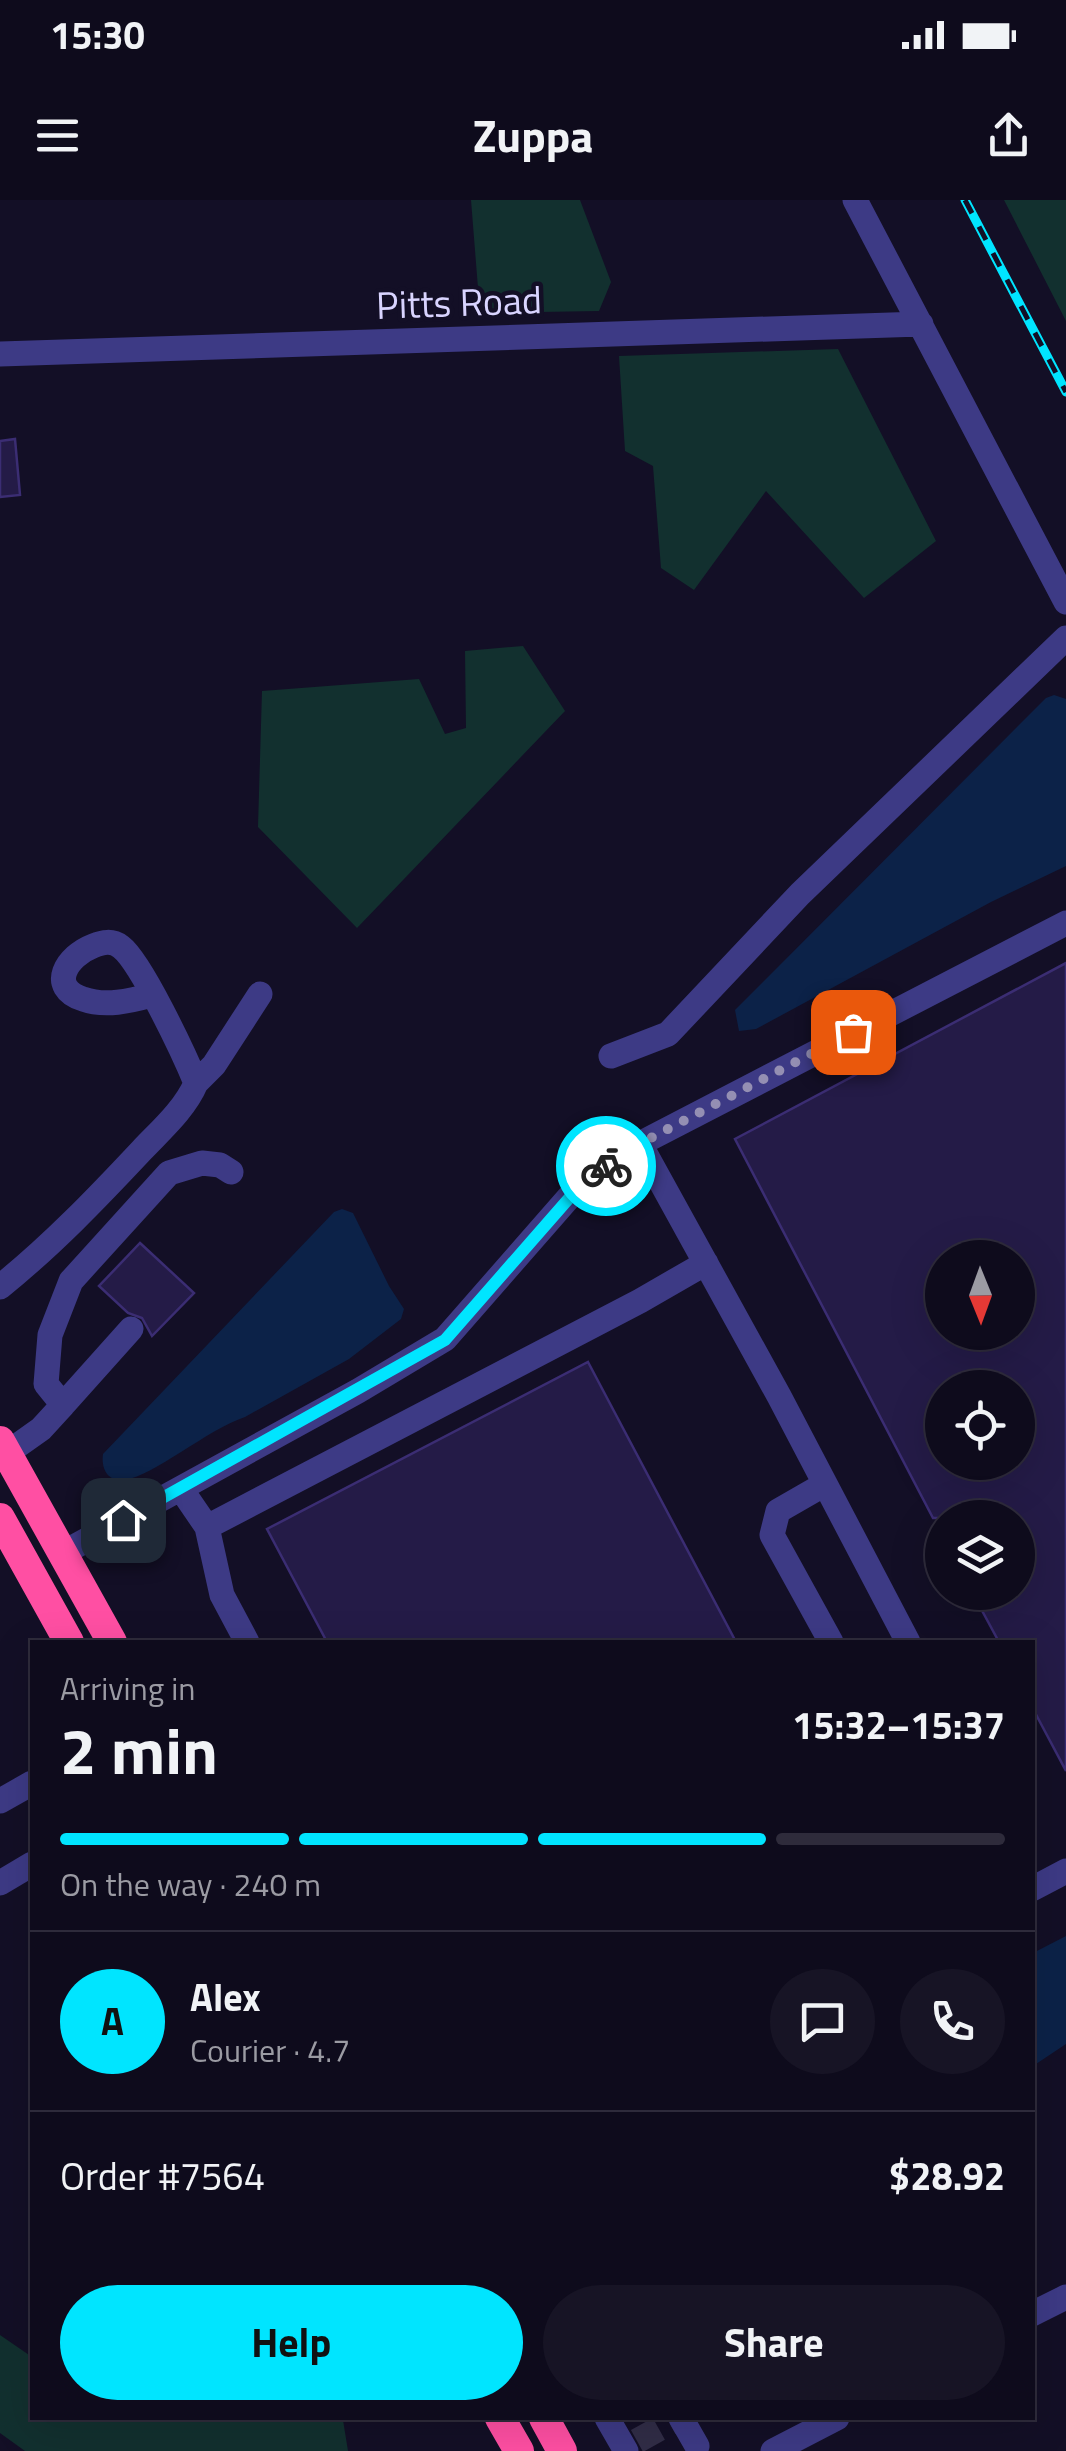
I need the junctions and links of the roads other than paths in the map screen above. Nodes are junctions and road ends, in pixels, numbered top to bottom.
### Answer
1 (855, 200) edge
2 (921, 324) junction
3 (0, 354) edge
4 (1066, 602) edge
5 (1066, 638) edge
6 (1066, 923) edge
7 (260, 994) dead end
8 (152, 995) dead end
9 (610, 1056) dead end
10 (196, 1082) junction
11 (640, 1144) junction
12 (231, 1172) dead end
13 (706, 1263) junction
14 (0, 1287) edge
15 (131, 1329) dead end
16 (63, 1405) junction
17 (2, 1451) edge
18 (825, 1484) junction
19 (181, 1489) junction
20 (0, 1518) edge
21 (207, 1527) junction
22 (63, 1554) junction
23 (68, 1640) edge
24 (111, 1640) edge
25 (245, 1640) edge
26 (830, 1640) edge
27 (907, 1640) edge
28 (30, 1784) edge
29 (0, 1801) edge
30 (30, 1865) edge
31 (1066, 1871) edge
32 (0, 1883) edge
33 (1035, 1887) edge
34 (1066, 2297) edge
35 (1035, 2312) edge
36 (501, 2420) edge
37 (545, 2420) edge
38 (679, 2420) edge
39 (832, 2420) edge
40 (694, 2449) edge
41 (519, 2451) edge
42 (562, 2451) edge
43 (774, 2451) edge

1 - 2 street
2 - 3 street, Pitts Road
2 - 4 street
5 - 9 street
6 - 11 street
7 - 10 street
8 - 10 street
10 - 14 street
11 - 13 street
11 - 19 street
12 - 16 street
13 - 18 street
13 - 21 street
15 - 16 street
16 - 17 street
17 - 22 highway
18 - 26 street
18 - 27 street
19 - 21 street
19 - 22 street
20 - 23 highway
21 - 25 street
22 - 24 highway
28 - 29 street
30 - 32 street
31 - 33 street
34 - 35 street
36 - 41 highway
37 - 42 highway
38 - 40 street
39 - 43 street

